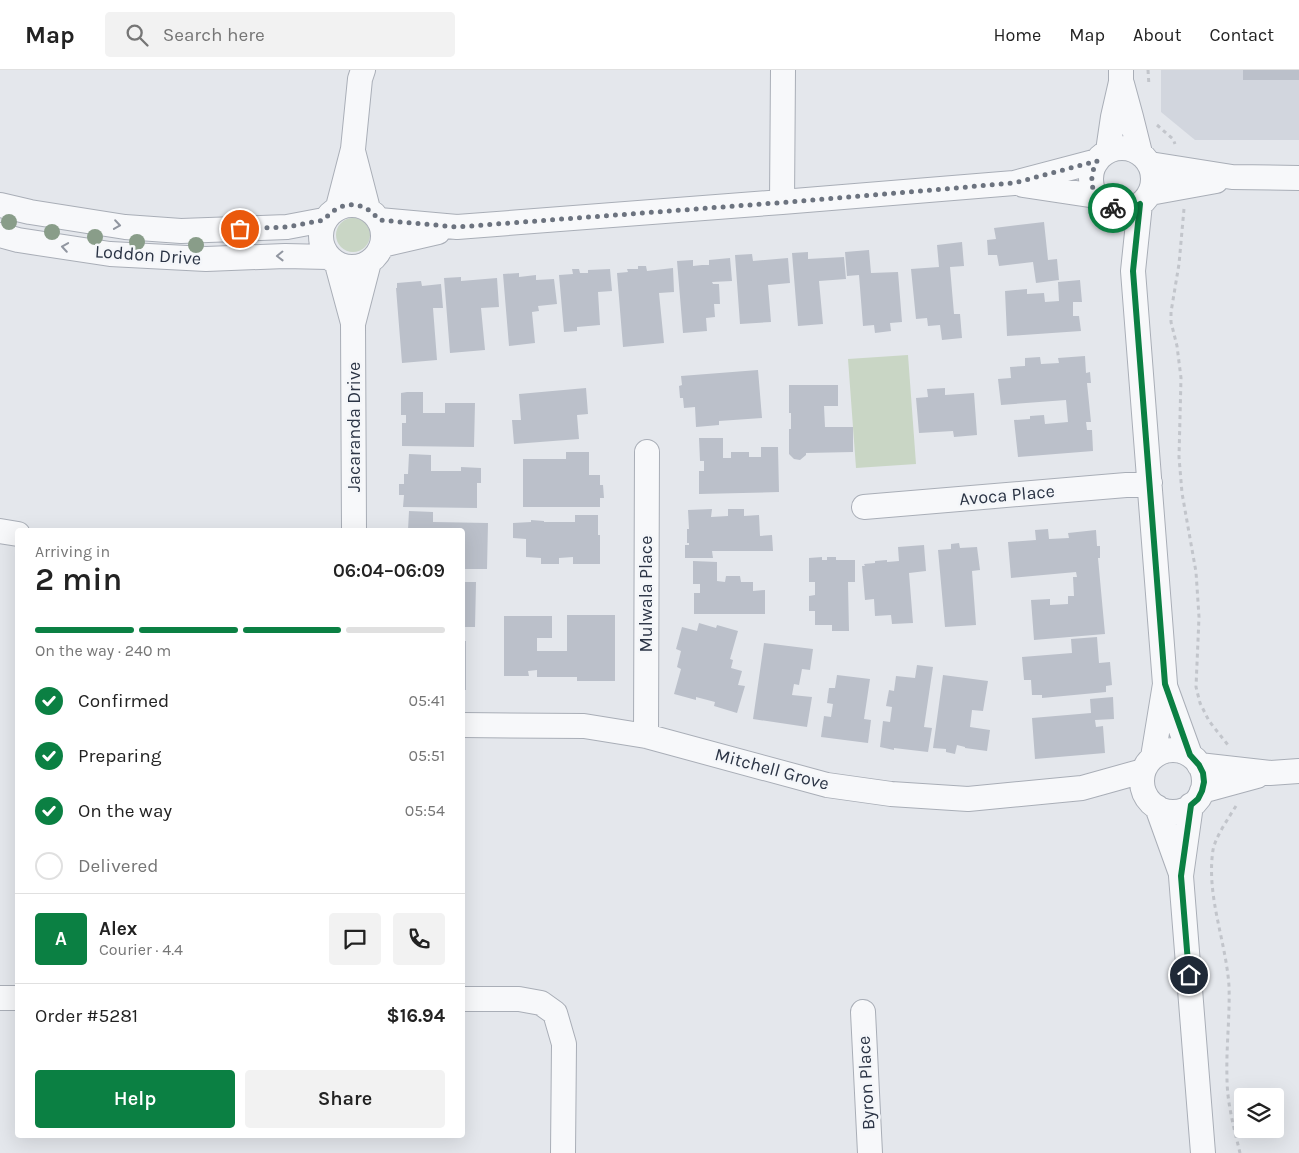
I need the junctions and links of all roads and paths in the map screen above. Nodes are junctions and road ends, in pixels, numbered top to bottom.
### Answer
1 (362, 70) edge
2 (783, 70) edge
3 (1121, 76) edge
4 (353, 149) junction
5 (1103, 156) junction
6 (1145, 159) junction
7 (1232, 177) junction
8 (1299, 178) edge
9 (1014, 183) junction
10 (1145, 199) junction
11 (782, 202) junction
12 (1106, 202) junction
13 (0, 205) edge
14 (331, 214) junction
15 (373, 214) junction
16 (457, 227) junction
17 (1183, 228) dead end
18 (0, 235) edge
19 (375, 254) junction
20 (333, 260) junction
21 (1133, 271) junction
22 (354, 324) junction
23 (647, 452) dead end
24 (1150, 483) junction
25 (864, 507) dead end
26 (354, 528) edge
27 (0, 530) edge
28 (15, 533) edge
29 (1165, 684) junction
30 (465, 725) edge
31 (646, 736) junction
32 (1195, 760) junction
33 (1299, 771) edge
34 (1237, 775) junction
35 (1150, 782) junction
36 (1197, 798) junction
37 (1181, 876) junction
38 (0, 998) edge
39 (15, 998) edge
40 (465, 999) edge
41 (862, 1012) dead end
42 (562, 1153) edge
43 (870, 1153) edge
44 (1203, 1153) edge
45 (1240, 1153) edge

1 - 4 street
2 - 11 street
3 - 5 street
3 - 6 street
4 - 14 street
4 - 15 street
5 - 6 street
5 - 9 street
5 - 12 street
6 - 7 street
6 - 10 street
7 - 8 street
7 - 10 street
9 - 11 street
9 - 12 street
10 - 12 street
10 - 21 street
11 - 16 street
12 - 21 street
13 -> 14 street, Loddon Drive
14 - 15 street
14 - 20 street
15 - 16 street
15 - 19 street
16 - 19 street
17 - 34 path
20 -> 18 street, Loddon Drive
19 - 20 street
19 - 22 street, Jacaranda Drive
20 - 22 street, Jacaranda Drive
21 - 24 street
22 - 26 street, Jacaranda Drive
23 - 31 street, Mulwala Place
24 - 25 street, Avoca Place
24 - 29 street
27 - 28 street
29 - 32 street
29 - 35 street
30 - 31 street, Mitchell Grove
31 - 35 street, Mitchell Grove
32 - 34 street
32 - 35 street
32 - 36 street
33 - 34 street
34 - 36 street
34 - 45 path
35 - 36 street
35 - 37 street
36 - 37 street
37 - 44 street
38 - 39 street
40 - 42 street
41 - 43 street, Byron Place

